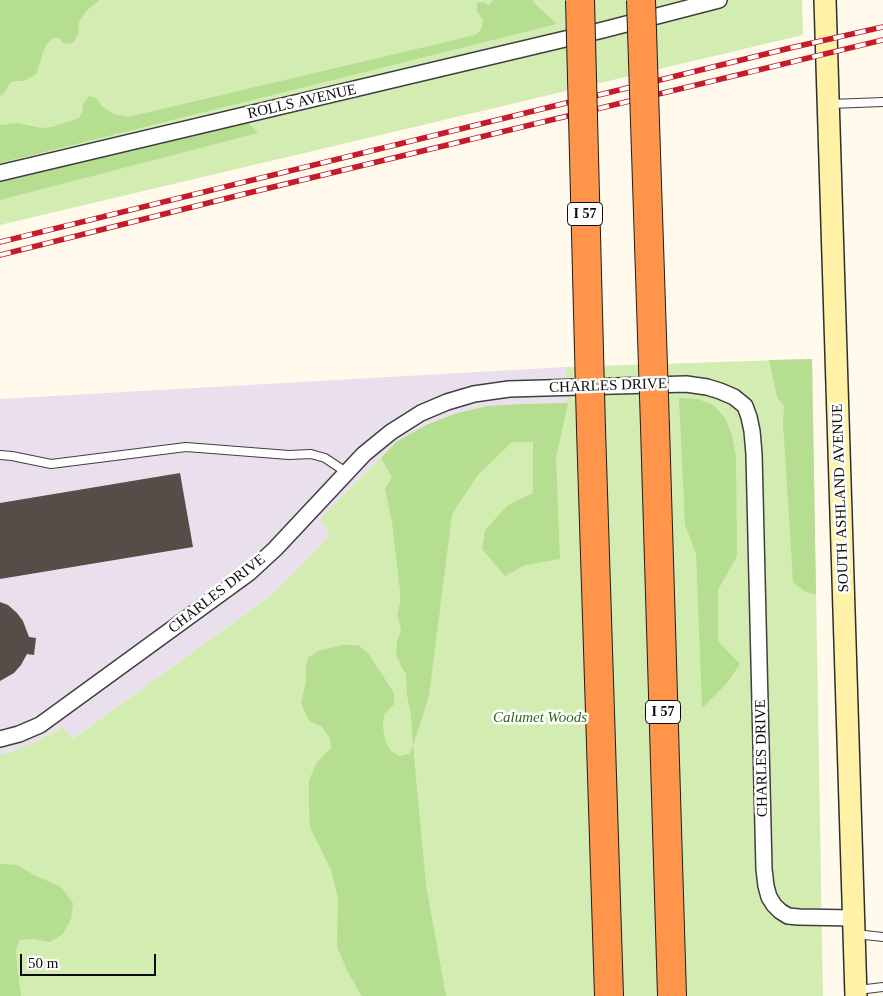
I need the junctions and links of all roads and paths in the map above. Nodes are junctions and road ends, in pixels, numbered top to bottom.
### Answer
1 (580, 0) edge
2 (641, 0) edge
3 (719, 0) edge
4 (825, 0) edge
5 (883, 102) edge
6 (828, 104) junction
7 (0, 173) edge
8 (0, 455) edge
9 (346, 472) junction
10 (0, 739) edge
11 (854, 926) junction
12 (883, 937) edge
13 (883, 987) edge
14 (856, 993) edge
15 (609, 996) edge
16 (672, 996) edge

1 - 15 highway, I 57, bridge
2 - 16 highway, I 57, bridge
3 - 7 street, ROLLS AVENUE
4 - 6 main road, SOUTH ASHLAND AVENUE
5 - 6 lane
6 - 11 main road, SOUTH ASHLAND AVENUE
8 - 9 lane
9 - 10 street, CHARLES DRIVE
9 - 11 street, CHARLES DRIVE
11 - 12 lane
11 - 14 main road, SOUTH ASHLAND AVENUE
13 - 14 lane

